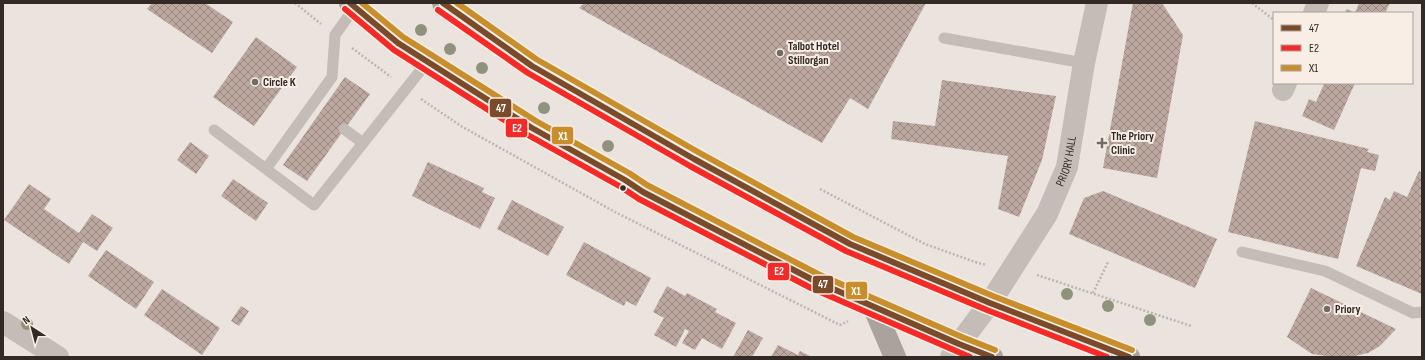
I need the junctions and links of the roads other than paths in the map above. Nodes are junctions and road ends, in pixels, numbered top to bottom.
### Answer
1 (443, 3) edge
2 (1097, 3) edge
3 (352, 5) edge
4 (944, 38) dead end
5 (428, 61) junction
6 (1084, 63) junction
7 (344, 129) dead end
8 (214, 130) dead end
9 (363, 143) junction
10 (266, 169) junction
11 (1242, 252) dead end
12 (990, 302) junction
13 (874, 308) junction
14 (1422, 312) edge
15 (3, 322) edge
16 (955, 351) edge
17 (53, 354) edge
18 (895, 357) edge
19 (992, 357) edge
20 (1129, 357) edge

1 - 12 highway
2 - 6 street, PRIORY HALL
3 - 5 highway
3 - 10 lane
4 - 6 lane
5 - 9 lane
5 - 13 highway
6 - 12 street, PRIORY HALL
7 - 9 lane
8 - 10 lane
9 - 10 lane
11 - 14 lane
12 - 16 street, PRIORY HALL
12 - 20 highway
13 - 16 highway
13 - 18 highway
15 - 17 street
16 - 19 highway

